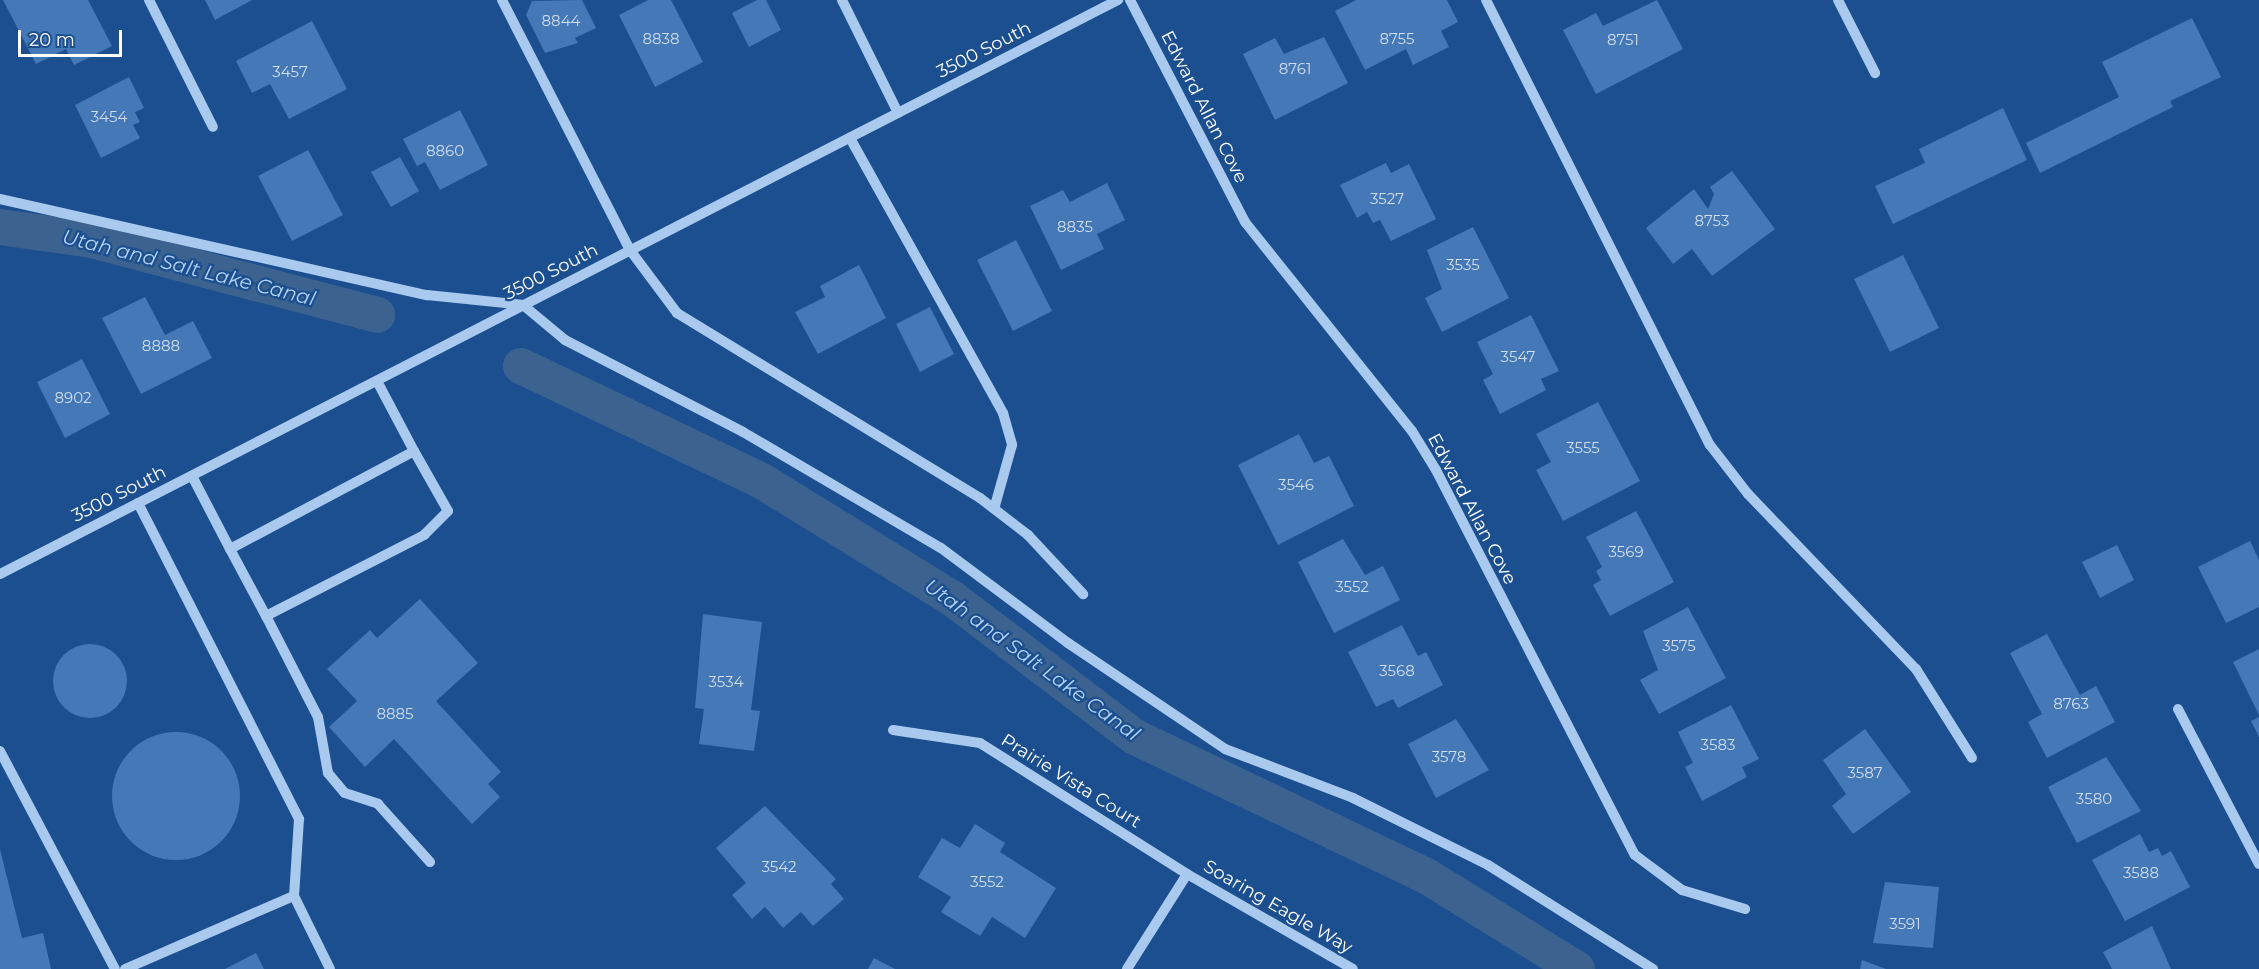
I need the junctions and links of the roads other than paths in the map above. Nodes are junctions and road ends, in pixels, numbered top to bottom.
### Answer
1 (149, 0) edge
2 (502, 0) edge
3 (842, 0) edge
4 (1118, 0) edge
5 (1130, 0) edge
6 (1486, 0) edge
7 (1838, 0) edge
8 (1875, 73) dead end
9 (898, 112) junction
10 (213, 127) dead end
11 (850, 138) junction
12 (0, 198) edge
13 (630, 250) junction
14 (523, 305) junction
15 (377, 381) junction
16 (414, 451) junction
17 (192, 476) junction
18 (138, 503) junction
19 (994, 509) junction
20 (230, 549) junction
21 (0, 574) edge
22 (1083, 594) dead end
23 (266, 616) junction
24 (2178, 709) dead end
25 (893, 730) dead end
26 (0, 751) edge
27 (1972, 758) dead end
28 (430, 862) dead end
29 (2259, 864) edge
30 (1187, 874) junction
31 (294, 896) junction
32 (1745, 909) dead end
33 (115, 969) edge
34 (125, 969) edge
35 (330, 969) edge
36 (1127, 969) edge
37 (1353, 969) edge
38 (1653, 969) edge

1 - 10 street
2 - 13 street
3 - 9 street
4 - 9 street, 3500 South
5 - 32 street, Edward Allan Cove
6 - 27 street
7 - 8 street
9 - 11 street, 3500 South
11 - 13 street, 3500 South
11 - 19 street
12 - 14 street
13 - 14 street, 3500 South
13 - 19 street
14 - 15 street, 3500 South
14 - 38 street
15 - 16 street
15 - 17 street, 3500 South
16 - 20 street
16 - 23 street
17 - 18 street, 3500 South
17 - 20 street
18 - 21 street, 3500 South
18 - 31 street
19 - 22 street
20 - 23 street
23 - 28 street
24 - 29 street
25 - 30 street, Prairie Vista Court
26 - 33 street
30 - 36 street
30 - 37 street, Soaring Eagle Way
31 - 34 street
31 - 35 street

